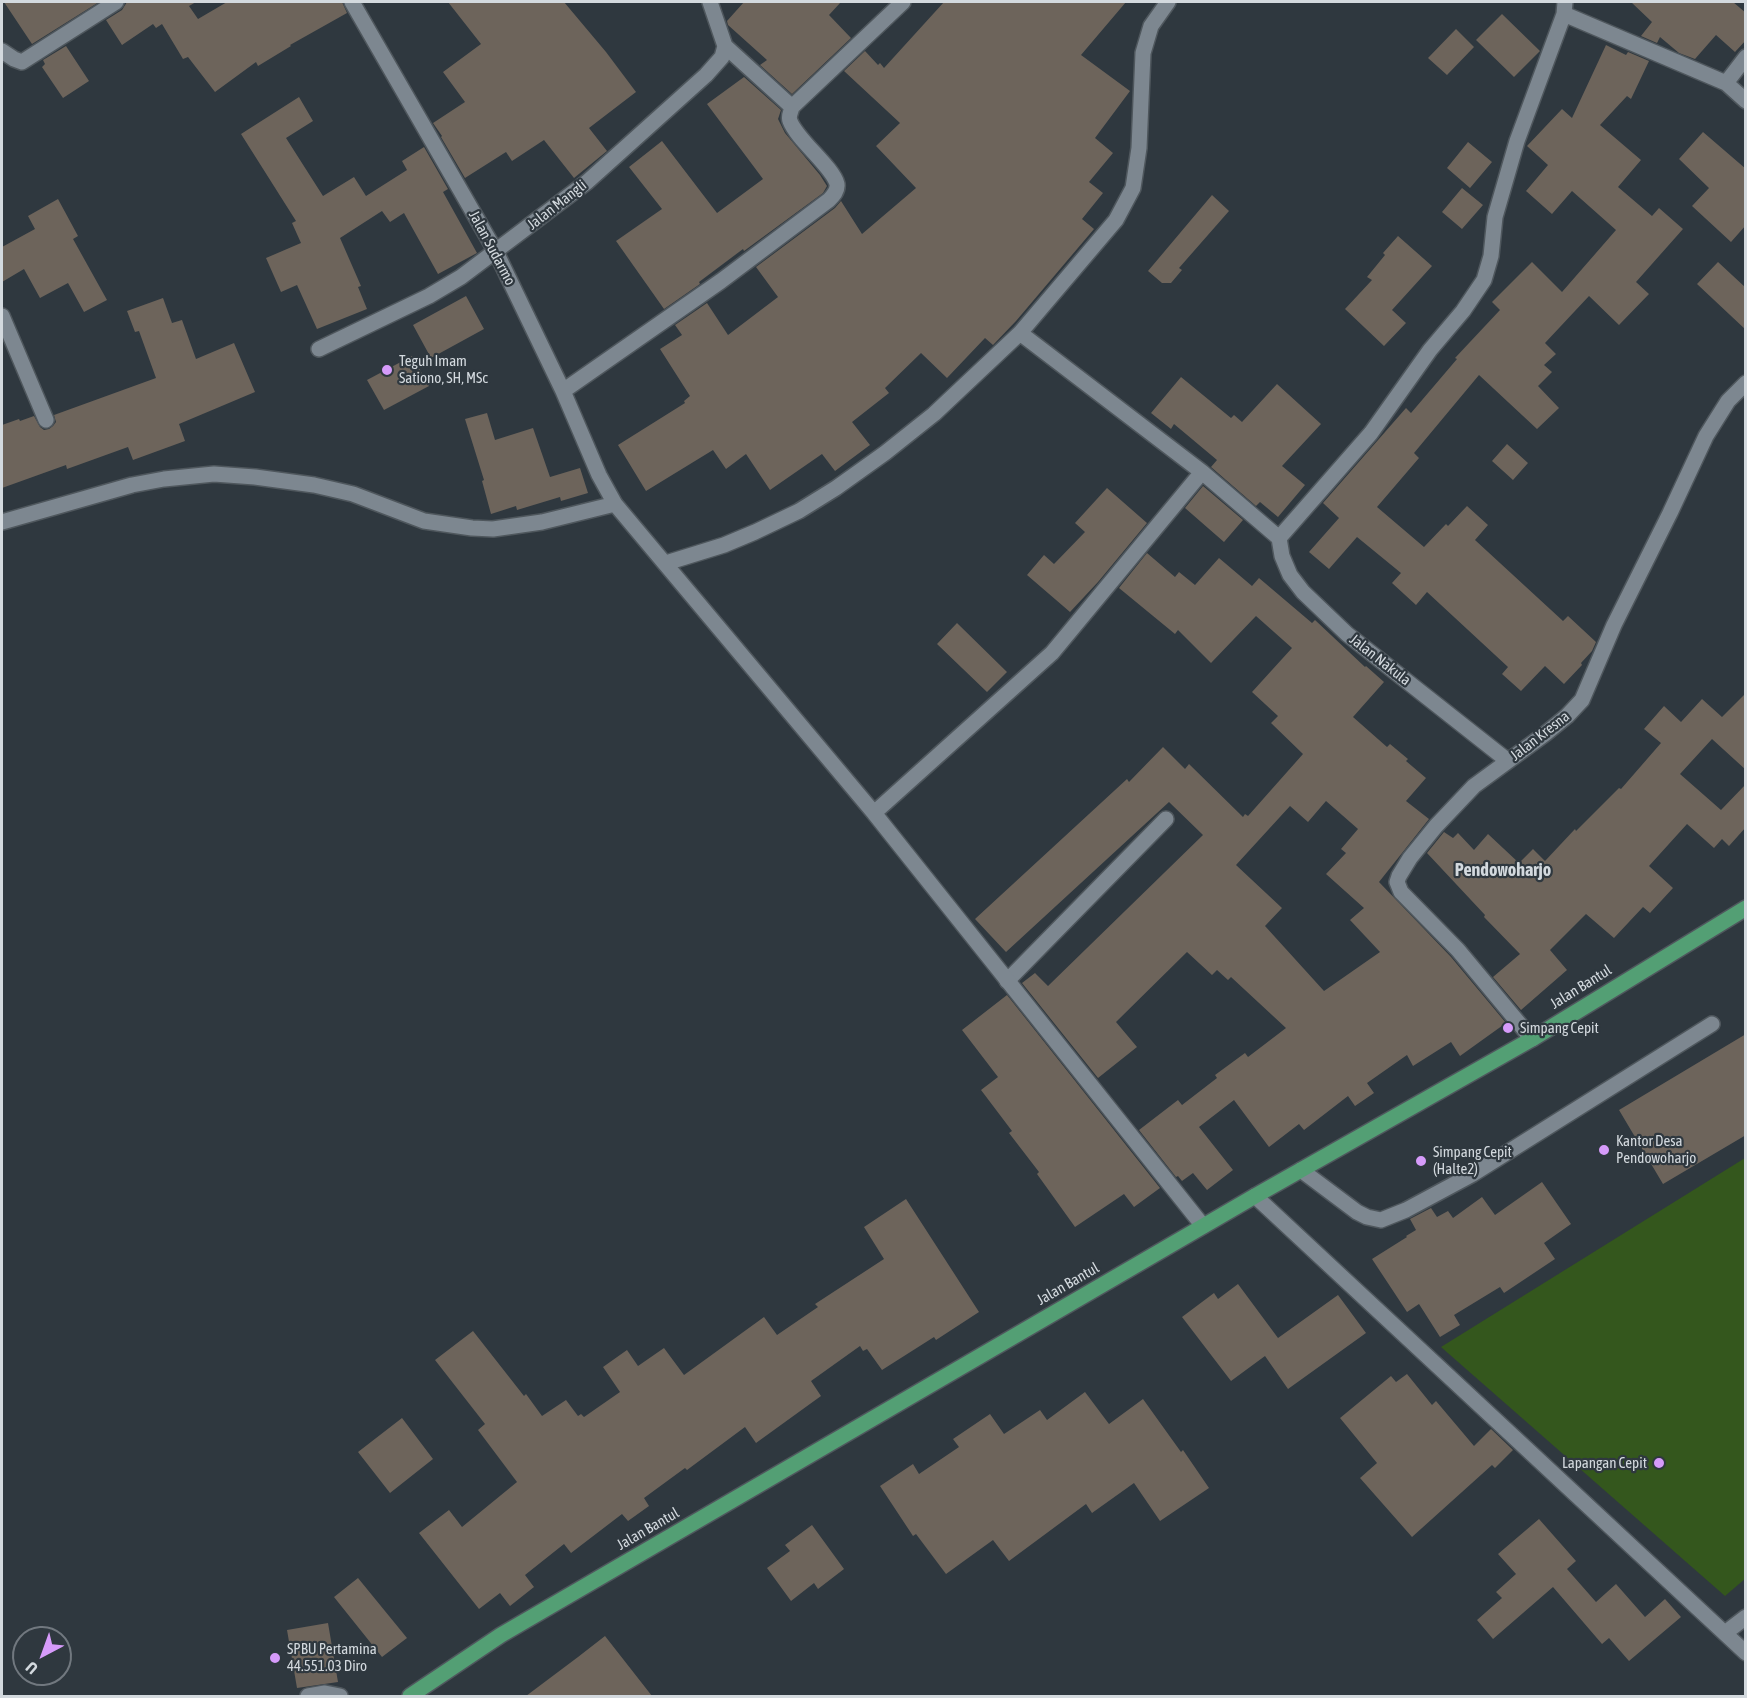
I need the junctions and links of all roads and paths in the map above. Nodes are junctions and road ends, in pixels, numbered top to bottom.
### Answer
1 (116, 2) edge
2 (352, 2) edge
3 (710, 2) edge
4 (903, 2) edge
5 (1168, 2) edge
6 (1564, 8) edge
7 (725, 46) junction
8 (2, 51) edge
9 (1746, 57) edge
10 (1726, 83) junction
11 (1746, 101) edge
12 (792, 107) junction
13 (496, 252) junction
14 (2, 316) edge
15 (1020, 333) junction
16 (319, 349) dead end
17 (1746, 383) edge
18 (563, 391) junction
19 (46, 420) dead end
20 (1202, 472) junction
21 (615, 504) junction
22 (2, 522) edge
23 (1279, 538) junction
24 (666, 563) junction
25 (1508, 761) junction
26 (874, 813) junction
27 (1166, 819) dead end
28 (1746, 908) edge
29 (1007, 981) junction
30 (1712, 1024) dead end
31 (1532, 1039) junction
32 (1301, 1170) junction
33 (1255, 1196) junction
34 (1203, 1226) junction
35 (1746, 1617) edge
36 (1725, 1633) junction
37 (1746, 1653) edge
38 (308, 1696) edge
39 (340, 1696) edge
40 (411, 1696) edge

1 - 8 street
2 - 13 street, Jalan Sudarmo
3 - 7 street
4 - 12 street
5 - 15 street
6 - 10 street
6 - 23 street
7 - 12 street
7 - 13 street, Jalan Mangli
9 - 10 street
10 - 11 street
12 - 18 street
13 - 16 street, Jalan Mangli
13 - 18 street, Jalan Sudarmo
14 - 19 street
15 - 20 street
15 - 24 street
17 - 25 street, Jalan Kresna
18 - 21 street, Jalan Sudarmo
20 - 23 street
20 - 26 street
21 - 22 street
21 - 24 street, Jalan Sudarmo
23 - 25 street, Jalan Nakula
24 - 26 street, Jalan Sudarmo
25 - 31 street, Jalan Kresna
26 - 29 street, Jalan Sudarmo
27 - 29 street
28 - 31 main road, Jalan Bantul
29 - 34 street, Jalan Sudarmo
30 - 32 street
31 - 32 main road, Jalan Bantul
32 - 33 main road, Jalan Bantul
33 - 34 main road, Jalan Bantul
33 - 36 street
34 - 40 main road, Jalan Bantul
35 - 36 street
36 - 37 street
38 - 39 street

